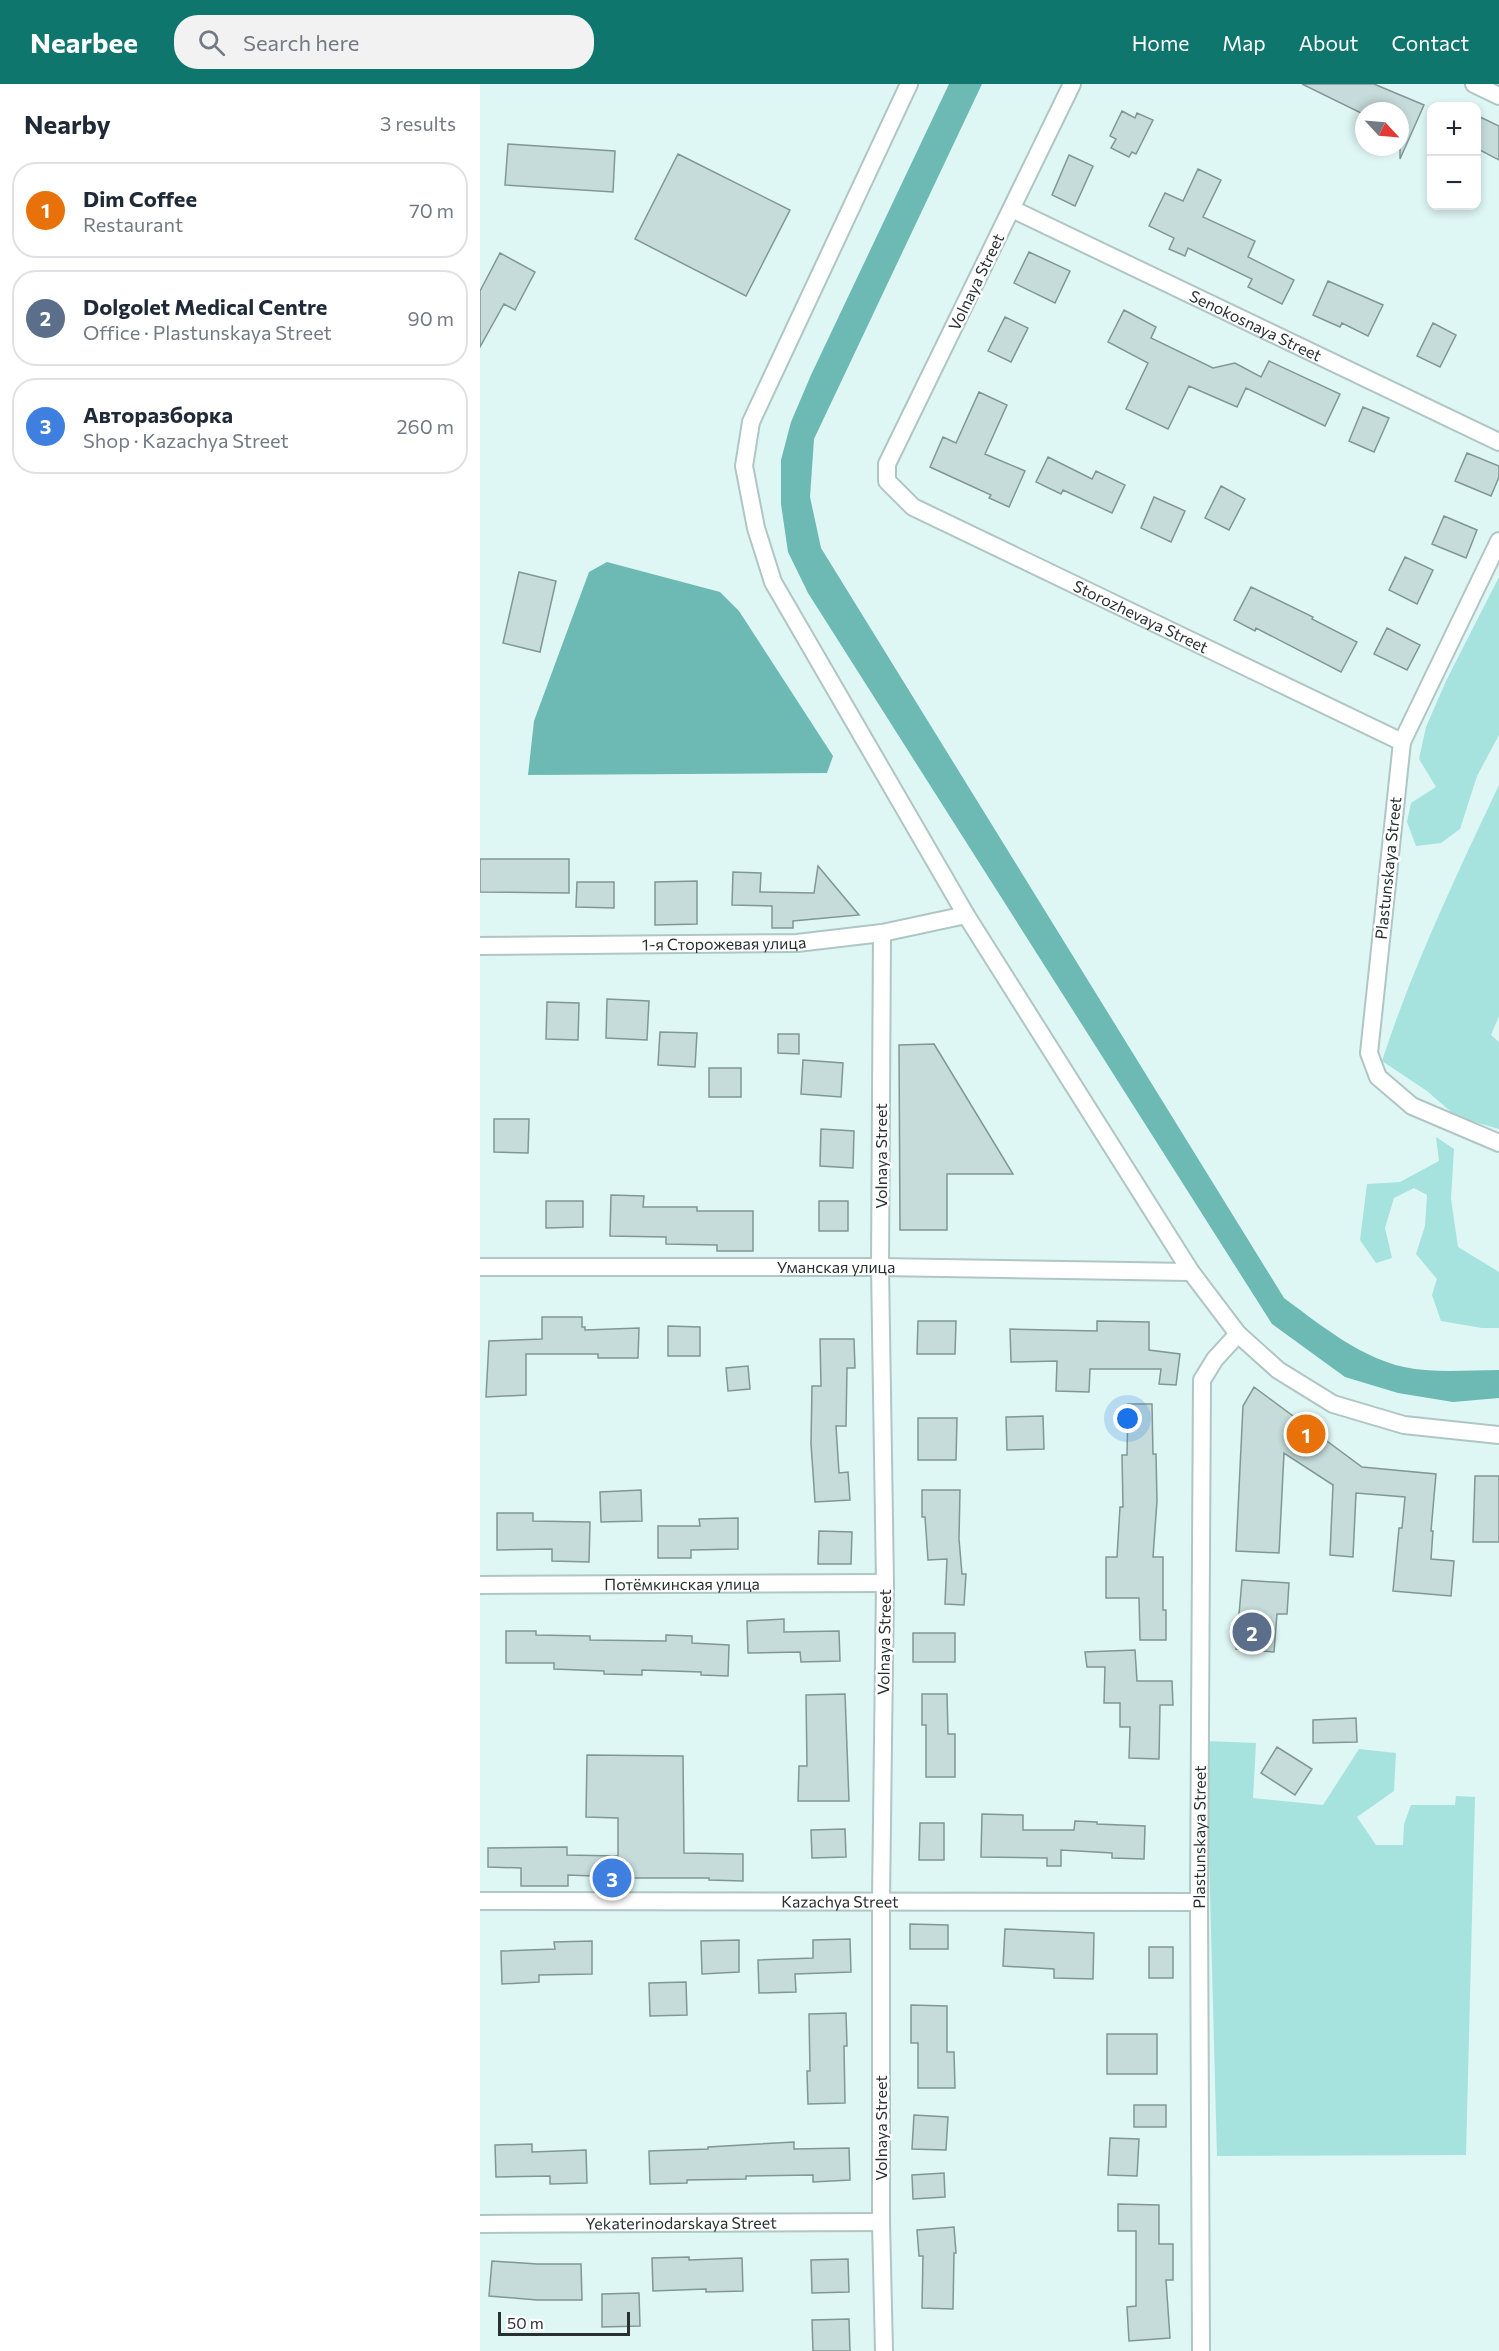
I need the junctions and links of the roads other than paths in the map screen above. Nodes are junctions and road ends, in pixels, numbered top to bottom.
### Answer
1 (909, 84) edge
2 (1072, 84) edge
3 (1474, 84) edge
4 (1499, 96) edge
5 (1012, 209) junction
6 (1499, 442) edge
7 (887, 481) joint
8 (1499, 541) edge
9 (1402, 742) junction
10 (966, 915) junction
11 (882, 933) junction
12 (480, 946) edge
13 (1499, 1143) edge
14 (480, 1267) edge
15 (880, 1267) junction
16 (1191, 1272) junction
17 (1238, 1334) junction
18 (1499, 1435) edge
19 (885, 1583) junction
20 (480, 1586) edge
21 (480, 1901) edge
22 (881, 1901) junction
23 (1199, 1902) junction
24 (881, 2223) junction
25 (480, 2224) edge
26 (884, 2351) edge
27 (1201, 2351) edge

1 - 10 street
2 - 5 street, Volnaya Street
3 - 4 street
5 - 6 street, Senokosnaya Street
5 - 7 street, Volnaya Street
7 - 9 street, Storozhevaya Street
8 - 9 street, Plastunskaya Street
9 - 13 street, Plastunskaya Street
10 - 11 street, 1-я Сторожевая улица
10 - 16 street
11 - 12 street, 1-я Сторожевая улица
11 - 15 street, Volnaya Street
14 - 15 street, Уманская улица
15 - 16 street, Уманская улица
15 - 19 street, Volnaya Street
16 - 17 street
17 - 18 street
17 - 23 street, Plastunskaya Street
19 - 20 street, Потёмкинская улица
19 - 22 street, Volnaya Street
21 - 22 street, Kazachya Street
22 - 23 street, Kazachya Street
22 - 24 street, Volnaya Street
23 - 27 street, Plastunskaya Street
24 - 25 street, Yekaterinodarskaya Street
24 - 26 street, Volnaya Street

